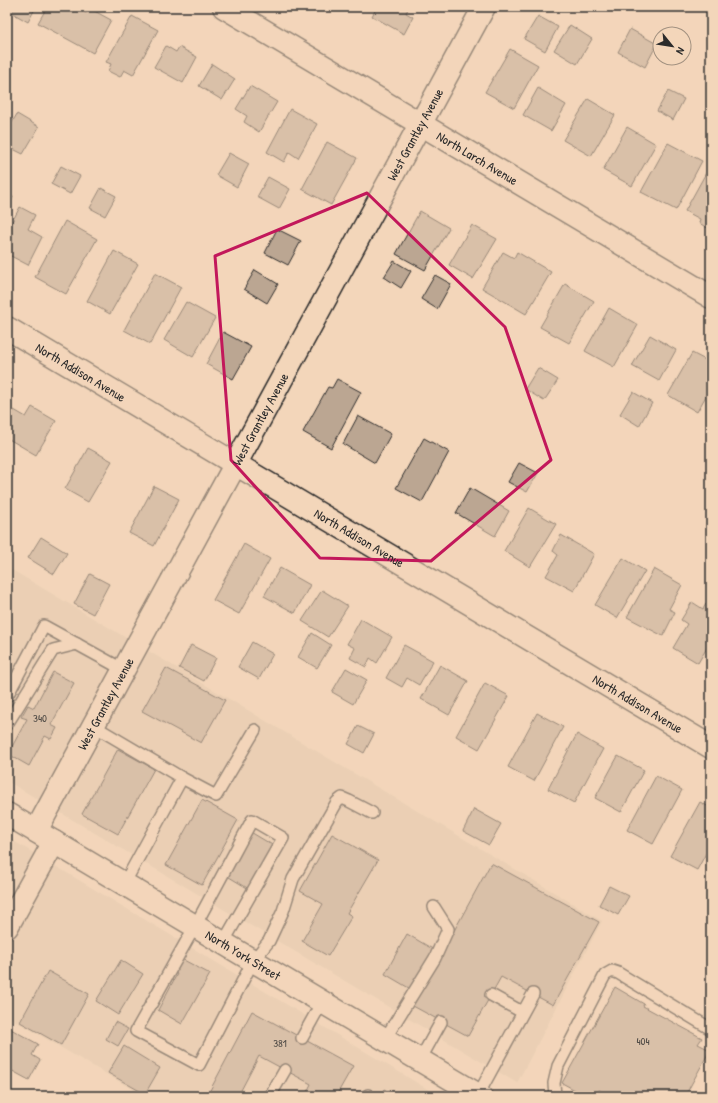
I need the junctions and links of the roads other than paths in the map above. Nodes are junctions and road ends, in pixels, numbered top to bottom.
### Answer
1 (224, 7) edge
2 (484, 7) edge
3 (420, 124) junction
4 (711, 297) edge
5 (7, 328) edge
6 (236, 466) junction
7 (77, 644) junction
8 (124, 670) junction
9 (7, 696) edge
10 (7, 724) edge
11 (94, 726) junction
12 (255, 730) dead end
13 (711, 747) edge
14 (182, 778) junction
15 (372, 813) dead end
16 (7, 814) edge
17 (45, 837) junction
18 (124, 884) junction
19 (434, 907) dead end
20 (195, 926) junction
21 (7, 927) edge
22 (223, 943) junction
23 (253, 960) junction
24 (533, 994) dead end
25 (490, 995) dead end
26 (322, 1002) junction
27 (522, 1012) junction
28 (441, 1022) dead end
29 (711, 1029) edge
30 (302, 1038) dead end
31 (385, 1039) junction
32 (420, 1060) junction
33 (284, 1070) dead end
34 (479, 1095) edge
35 (270, 1096) edge
36 (555, 1096) edge

1 - 3 street, North Larch Avenue
2 - 3 street, West Grantley Avenue
3 - 4 street, North Larch Avenue
3 - 6 street, West Grantley Avenue
5 - 6 street, North Addison Avenue
6 - 8 street, West Grantley Avenue
6 - 13 street, North Addison Avenue
7 - 8 lane
7 - 9 lane
7 - 10 lane
8 - 11 street, West Grantley Avenue
11 - 14 lane
11 - 17 street, West Grantley Avenue
12 - 14 lane
14 - 18 lane
15 - 23 lane
16 - 17 street, North York Street
17 - 18 street, North York Street
17 - 21 street, West Grantley Avenue
18 - 20 street, North York Street
19 - 31 lane
20 - 22 street, North York Street
20 - 22 lane
20 - 23 lane
22 - 23 street, North York Street
23 - 26 street, North York Street
24 - 27 lane
25 - 27 lane
26 - 30 lane
26 - 31 street, North York Street
27 - 34 lane
28 - 32 lane
29 - 36 lane
31 - 32 street, North York Street
32 - 34 street, North York Street
33 - 35 lane

